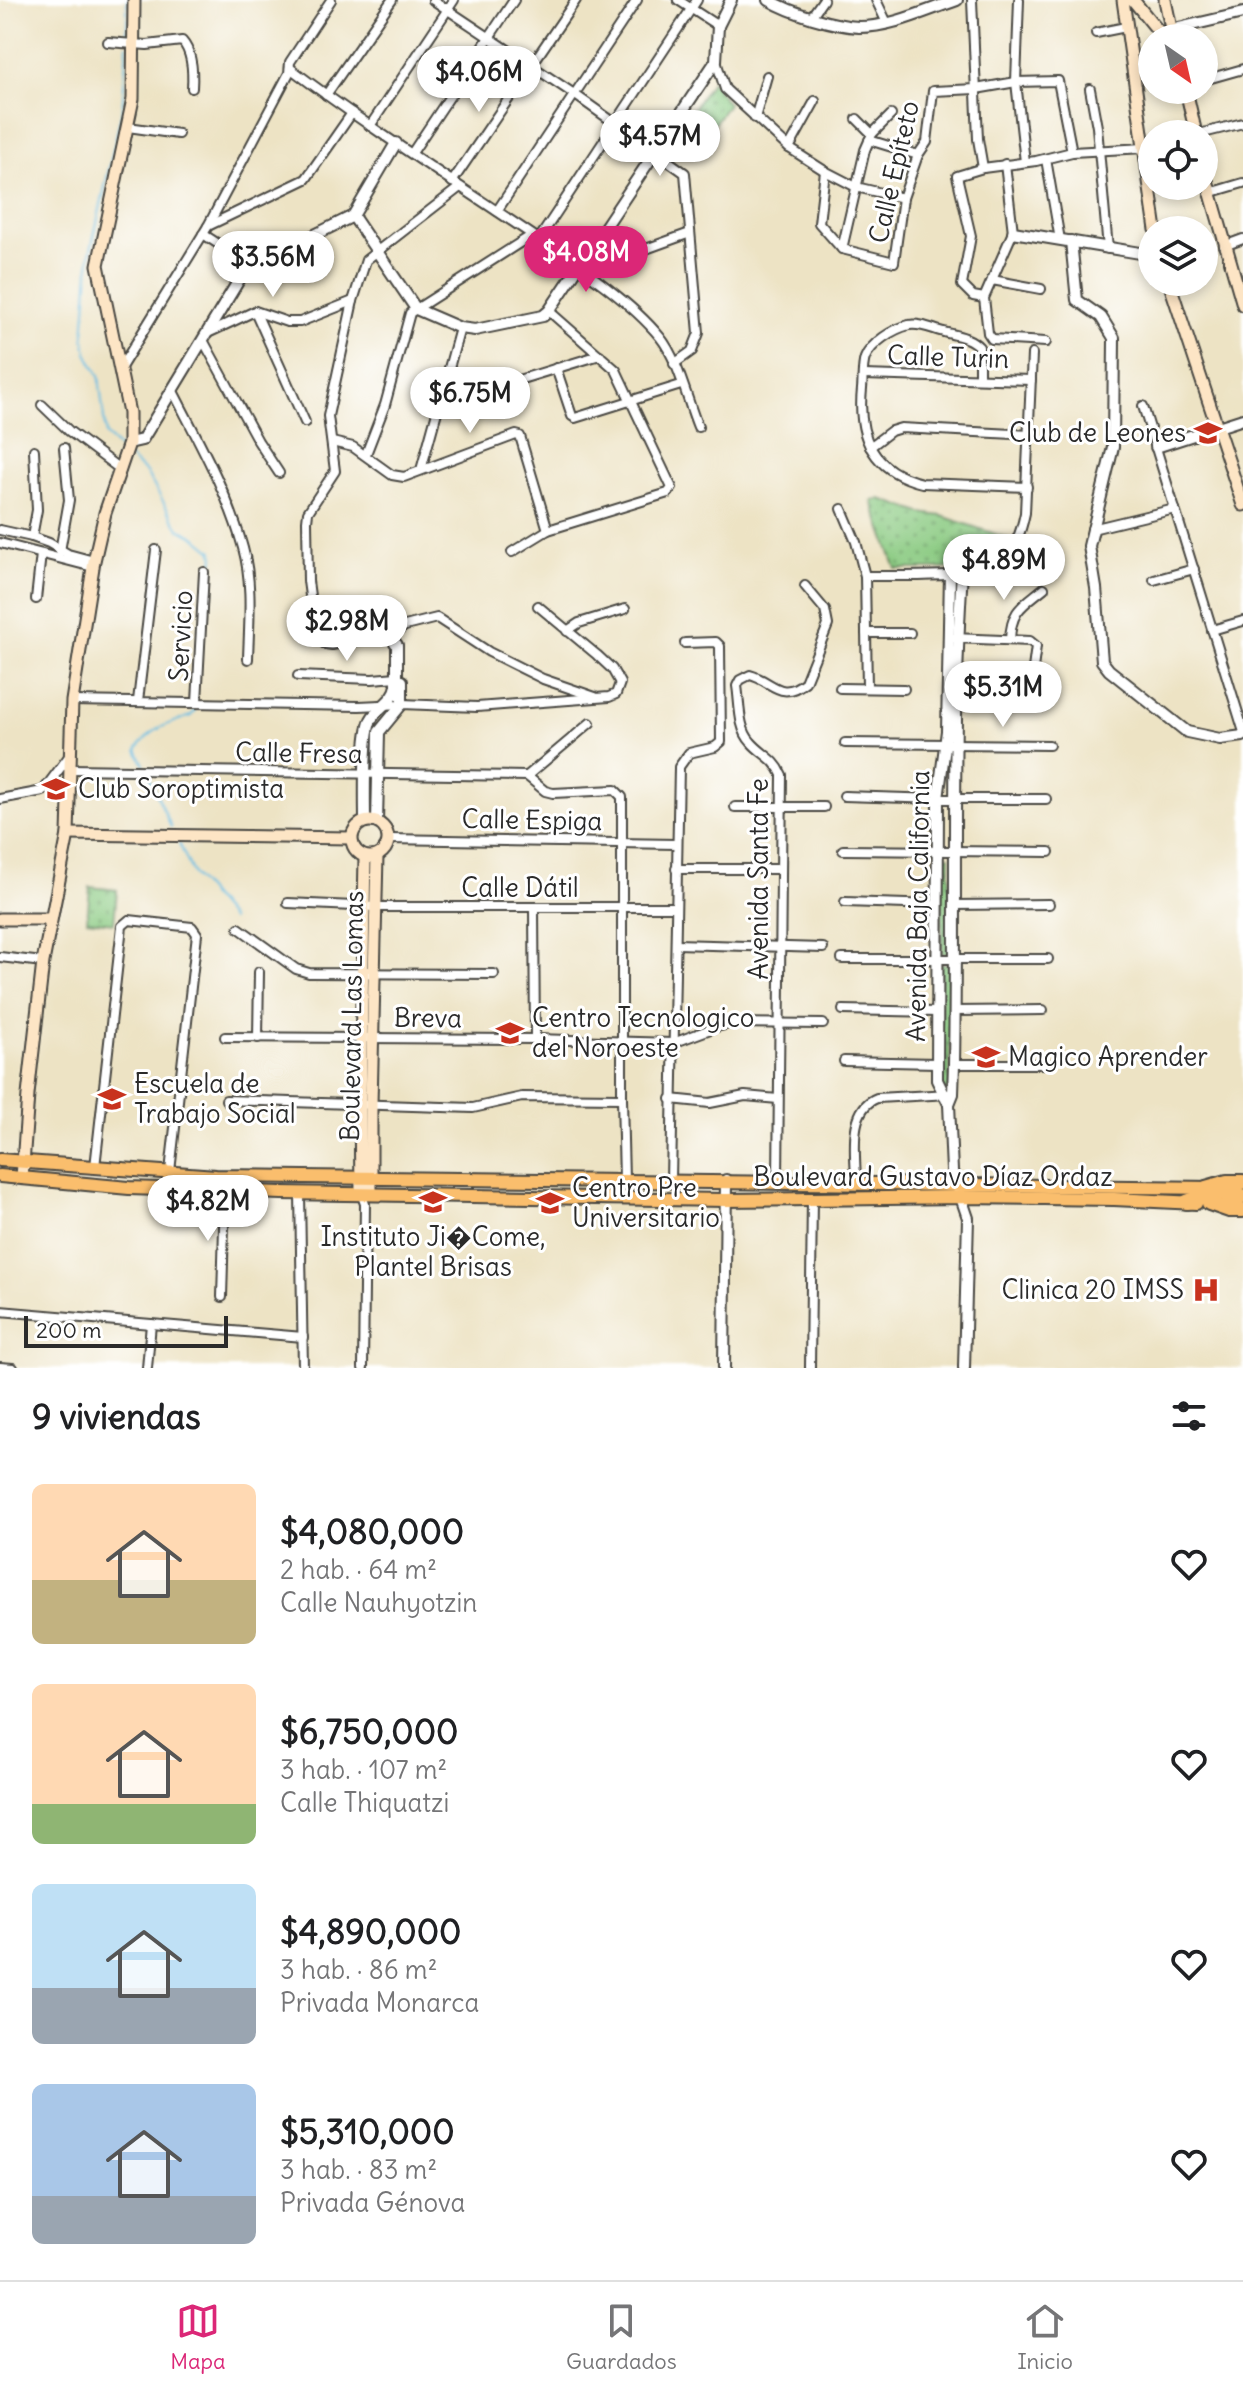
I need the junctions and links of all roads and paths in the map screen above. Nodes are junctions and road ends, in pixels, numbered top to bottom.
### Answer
1 (134, 0) edge
2 (331, 0) edge
3 (392, 0) edge
4 (433, 0) edge
5 (454, 0) edge
6 (514, 0) edge
7 (576, 0) edge
8 (637, 0) edge
9 (678, 0) edge
10 (697, 0) edge
11 (731, 0) edge
12 (769, 0) edge
13 (823, 0) edge
14 (876, 0) edge
15 (957, 0) edge
16 (972, 0) edge
17 (1019, 0) edge
18 (1123, 0) edge
19 (1133, 0) edge
20 (1165, 0) edge
21 (691, 9) junction
22 (447, 10) junction
23 (1243, 13) edge
24 (811, 17) junction
25 (887, 23) junction
26 (1158, 24) edge
27 (1168, 24) edge
28 (1206, 24) edge
29 (718, 26) junction
30 (1126, 27) junction
31 (1096, 33) dead end
32 (489, 36) junction
33 (108, 42) dead end
34 (131, 43) junction
35 (716, 61) junction
36 (531, 65) junction
37 (290, 68) junction
38 (1243, 69) edge
39 (767, 76) dead end
40 (1218, 76) edge
41 (1016, 82) junction
42 (192, 88) dead end
43 (976, 89) junction
44 (1090, 89) dead end
45 (574, 94) junction
46 (326, 95) junction
47 (815, 101) dead end
48 (352, 113) junction
49 (891, 115) dead end
50 (755, 118) junction
51 (857, 119) dead end
52 (1141, 120) edge
53 (615, 123) junction
54 (1243, 123) edge
55 (370, 126) junction
56 (128, 127) junction
57 (1218, 129) edge
58 (178, 134) dead end
59 (871, 137) junction
60 (396, 143) junction
61 (789, 148) junction
62 (1138, 148) edge
63 (1099, 151) junction
64 (657, 152) junction
65 (1072, 152) junction
66 (412, 153) junction
67 (918, 155) junction
68 (1046, 159) junction
69 (1025, 162) junction
70 (1005, 164) junction
71 (983, 168) junction
72 (825, 171) junction
73 (1243, 183) edge
74 (456, 184) junction
75 (856, 187) junction
76 (1218, 190) edge
77 (903, 198) junction
78 (1211, 200) edge
79 (497, 211) junction
80 (353, 216) junction
81 (206, 230) junction
82 (1013, 232) junction
83 (602, 233) junction
84 (690, 233) junction
85 (535, 237) junction
86 (1243, 239) edge
87 (1066, 241) junction
88 (1224, 246) junction
89 (842, 249) junction
90 (1108, 249) junction
91 (376, 250) junction
92 (1138, 253) edge
93 (252, 266) junction
94 (579, 267) junction
95 (992, 280) junction
96 (1239, 280) edge
97 (1041, 289) dead end
98 (1174, 296) edge
99 (984, 298) junction
100 (353, 301) junction
101 (1243, 305) edge
102 (416, 309) junction
103 (255, 311) junction
104 (549, 311) junction
105 (460, 328) junction
106 (205, 337) junction
107 (1046, 342) dead end
108 (1032, 354) dead end
109 (600, 355) junction
110 (674, 364) junction
111 (556, 368) junction
112 (120, 369) junction
113 (864, 375) junction
114 (979, 377) junction
115 (1031, 380) junction
116 (681, 385) junction
117 (173, 391) junction
118 (630, 401) junction
119 (440, 404) junction
120 (42, 405) dead end
121 (1143, 406) dead end
122 (1243, 419) edge
123 (305, 422) dead end
124 (698, 427) dead end
125 (1219, 427) junction
126 (1030, 435) junction
127 (332, 442) junction
128 (128, 446) junction
129 (870, 447) junction
130 (1156, 447) junction
131 (64, 448) dead end
132 (34, 450) dead end
133 (366, 454) junction
134 (122, 466) junction
135 (421, 470) junction
136 (279, 473) dead end
137 (1027, 487) junction
138 (1243, 505) edge
139 (842, 509) dead end
140 (1175, 509) junction
141 (1092, 529) junction
142 (0, 530) edge
143 (548, 530) junction
144 (32, 537) junction
145 (0, 543) edge
146 (156, 550) dead end
147 (60, 551) junction
148 (512, 552) dead end
149 (41, 554) junction
150 (94, 564) junction
151 (1194, 569) junction
152 (204, 572) dead end
153 (962, 572) junction
154 (950, 573) junction
155 (865, 576) junction
156 (1154, 580) dead end
157 (805, 586) dead end
158 (1044, 588) dead end
159 (36, 599) dead end
160 (538, 606) dead end
161 (625, 609) dead end
162 (1243, 621) edge
163 (1212, 630) junction
164 (567, 631) junction
165 (866, 633) junction
166 (910, 633) dead end
167 (390, 636) junction
168 (953, 638) junction
169 (1010, 640) junction
170 (685, 643) dead end
171 (248, 659) dead end
172 (397, 661) junction
173 (298, 676) dead end
174 (397, 677) junction
175 (867, 687) junction
176 (840, 688) dead end
177 (904, 689) dead end
178 (952, 694) junction
179 (595, 697) junction
180 (1243, 697) edge
181 (1233, 700) junction
182 (72, 701) junction
183 (138, 701) junction
184 (197, 702) junction
185 (386, 704) junction
186 (402, 704) junction
187 (359, 706) junction
188 (371, 720) junction
189 (590, 723) dead end
190 (1243, 729) edge
191 (1243, 736) edge
192 (845, 743) dead end
193 (951, 745) junction
194 (1049, 745) dead end
195 (70, 755) junction
196 (70, 769) junction
197 (365, 774) junction
198 (378, 775) junction
199 (527, 776) junction
200 (844, 796) dead end
201 (0, 799) edge
202 (938, 799) junction
203 (954, 799) junction
204 (1046, 799) dead end
205 (735, 807) dead end
206 (781, 807) junction
207 (824, 807) dead end
208 (371, 822) junction
209 (68, 834) junction
210 (351, 838) junction
211 (388, 839) junction
212 (622, 843) junction
213 (676, 844) junction
214 (843, 850) dead end
215 (938, 852) junction
216 (955, 852) junction
217 (1049, 852) dead end
218 (371, 857) junction
219 (676, 869) junction
220 (780, 869) junction
221 (845, 902) dead end
222 (288, 903) dead end
223 (1049, 904) dead end
224 (937, 905) junction
225 (954, 905) junction
226 (370, 906) junction
227 (676, 907) junction
228 (534, 908) junction
229 (622, 908) junction
230 (0, 919) edge
231 (50, 919) junction
232 (239, 928) dead end
233 (676, 944) junction
234 (780, 947) junction
235 (823, 948) dead end
236 (0, 957) edge
237 (842, 959) dead end
238 (938, 959) junction
239 (1048, 959) dead end
240 (953, 960) junction
241 (43, 962) junction
242 (259, 972) dead end
243 (369, 973) junction
244 (494, 974) dead end
245 (843, 1010) dead end
246 (1043, 1010) dead end
247 (955, 1011) junction
248 (937, 1012) junction
249 (779, 1023) junction
250 (823, 1024) dead end
251 (225, 1037) dead end
252 (258, 1038) junction
253 (368, 1038) junction
254 (535, 1039) junction
255 (622, 1041) junction
256 (673, 1043) junction
257 (844, 1061) dead end
258 (937, 1063) junction
259 (954, 1064) junction
260 (1048, 1064) dead end
261 (948, 1097) junction
262 (622, 1098) junction
263 (671, 1099) junction
264 (778, 1099) junction
265 (226, 1100) dead end
266 (365, 1104) junction
267 (22, 1157) junction
268 (0, 1160) edge
269 (95, 1167) junction
270 (169, 1173) junction
271 (0, 1176) edge
272 (365, 1177) junction
273 (22, 1178) junction
274 (624, 1180) junction
275 (671, 1180) junction
276 (726, 1180) junction
277 (778, 1181) junction
278 (1243, 1182) edge
279 (856, 1183) junction
280 (955, 1183) junction
281 (1206, 1188) junction
282 (168, 1189) junction
283 (1243, 1189) edge
284 (225, 1191) junction
285 (300, 1194) junction
286 (1243, 1196) edge
287 (366, 1197) junction
288 (962, 1197) junction
289 (812, 1198) junction
290 (725, 1200) junction
291 (1187, 1202) junction
292 (1209, 1203) junction
293 (1243, 1204) edge
294 (1243, 1210) edge
295 (222, 1297) dead end
296 (0, 1311) edge
297 (151, 1324) junction
298 (303, 1337) junction
299 (0, 1367) edge
300 (13, 1368) edge
301 (147, 1368) edge
302 (303, 1368) edge
303 (363, 1368) edge
304 (724, 1368) edge
305 (810, 1368) edge
306 (964, 1368) edge

1 - 34 main road
2 - 37 street
3 - 46 street
4 - 22 street
5 - 22 street
6 - 32 street
7 - 36 street
8 - 45 street
9 - 21 street
10 - 21 street
11 - 29 street
12 - 24 street
13 - 24 street
14 - 25 street
15 - 25 street
16 - 43 street
17 - 41 street
18 - 30 main road
19 - 26 main road
20 - 27 main road
21 - 29 street
21 - 53 street
22 - 32 street
22 - 55 street
23 - 28 street
24 - 25 street
29 - 35 street
30 - 31 street
30 - 52 main road
32 - 36 street
32 - 66 street
33 - 34 street
34 - 42 street
34 - 56 main road
35 - 50 street
35 - 64 street
36 - 45 street
36 - 74 street
37 - 46 street
37 - 81 street
38 - 40 street
39 - 50 street
41 - 43 street
41 - 65 street
41 - 69 street
43 - 67 street, Calle Epíteto
43 - 71 street
44 - 63 street
45 - 53 street
45 - 79 street
46 - 48 street
47 - 61 street
48 - 55 street
48 - 81 street
49 - 59 street
50 - 61 street
51 - 59 street
53 - 64 street
53 - 85 street
54 - 57 street
55 - 60 street
56 - 58 street
56 - 112 main road
59 - 67 street
59 - 75 street
60 - 66 street
60 - 80 street
61 - 72 street
62 - 63 street
63 - 65 street
63 - 90 street
64 - 83 street
64 - 84 street
65 - 68 street
66 - 74 street
67 - 77 street, Calle Epíteto
68 - 69 street
68 - 87 street
69 - 70 street
70 - 71 street
70 - 82 street
71 - 99 street
72 - 75 street
72 - 89 street
73 - 76 street
74 - 79 street
74 - 91 street
75 - 77 street
75 - 89 street
77 - 89 street, Calle Epíteto
78 - 88 main road
79 - 85 street
80 - 91 street
80 - 93 street
81 - 93 street
81 - 112 street
82 - 87 street
82 - 95 street
83 - 84 street
83 - 94 street
84 - 110 street
85 - 94 street
85 - 102 street
86 - 88 street
87 - 90 street
87 - 141 street
88 - 96 main road
90 - 92 street
91 - 100 street
91 - 102 street
93 - 106 street
94 - 104 street
94 - 110 street
95 - 97 street
95 - 99 street
96 - 101 main road
98 - 125 main road
99 - 107 street
100 - 103 street
100 - 127 street
102 - 105 street
102 - 133 street
103 - 106 street
103 - 123 street
104 - 105 street
104 - 109 street
105 - 119 street
106 - 117 street
106 - 136 street
108 - 115 street
109 - 111 street
109 - 118 street
110 - 116 street
111 - 118 street
111 - 119 street
112 - 128 main road
113 - 114 street, Calle Turin
113 - 114 street
113 - 129 street
114 - 115 street, Calle Turin
115 - 126 street
116 - 118 street
116 - 124 street
117 - 128 street
117 - 171 street
118 - 143 street
119 - 135 street
120 - 134 street
121 - 130 street
122 - 125 street
125 - 130 street
125 - 138 main road
126 - 129 street
126 - 137 street
127 - 133 street
127 - 167 street
128 - 134 main road
129 - 137 street
130 - 140 street
131 - 147 street
132 - 144 street
133 - 135 street
134 - 150 main road
135 - 143 street
137 - 153 street
139 - 155 street
140 - 141 street
140 - 151 street
141 - 191 street
142 - 144 street
143 - 148 street
144 - 147 street
145 - 149 street
146 - 183 street
147 - 150 street
149 - 150 street
149 - 159 street
150 - 182 main road
151 - 156 street
151 - 163 street
152 - 184 street, Servicio
153 - 154 street
153 - 168 street, Avenida Baja California
154 - 155 street
154 - 168 street, Avenida Baja California
155 - 165 street
157 - 206 street, Avenida Santa Fe
158 - 169 street
160 - 164 street
161 - 164 street
162 - 163 street
163 - 181 street
164 - 179 street
165 - 166 street
165 - 175 street
167 - 172 street
167 - 179 street
168 - 169 street
168 - 178 street, Avenida Baja California
169 - 178 street
170 - 213 street
172 - 174 street
172 - 186 street
173 - 174 street
174 - 185 street
175 - 176 street
175 - 177 street
178 - 193 street, Avenida Baja California
179 - 186 street
180 - 181 street
181 - 190 street
182 - 183 street
182 - 195 main road
183 - 184 street
184 - 187 street
185 - 186 street
185 - 187 street
185 - 188 street
186 - 198 street
187 - 188 street
188 - 197 street
189 - 199 street
192 - 193 street
193 - 194 street
193 - 202 street, Avenida Baja California
193 - 203 street, Avenida Baja California
195 - 196 main road
195 - 201 street
196 - 197 street, Calle Fresa
196 - 209 main road
197 - 198 street, Calle Fresa
197 - 208 street
198 - 199 street, Calle Fresa
198 - 208 street
199 - 212 street
200 - 202 street
202 - 203 street
202 - 215 street, Avenida Baja California
203 - 204 street
203 - 216 street, Avenida Baja California
205 - 206 street
206 - 207 street
206 - 220 street, Avenida Santa Fe
208 - 210 main road
208 - 211 main road
209 - 210 main road
209 - 231 main road
210 - 218 main road
211 - 212 street, Calle Espiga
211 - 218 main road
212 - 213 street, Calle Espiga
212 - 229 street
213 - 219 street
214 - 215 street
215 - 216 street
215 - 224 street, Avenida Baja California
216 - 217 street
216 - 225 street, Avenida Baja California
218 - 226 main road, Boulevard Las Lomas
219 - 220 street
219 - 227 street
220 - 234 street, Avenida Santa Fe
221 - 224 street
222 - 226 street, Calle Dátil
223 - 225 street
224 - 238 street, Avenida Baja California
225 - 240 street, Avenida Baja California
226 - 228 street, Calle Dátil
226 - 243 main road, Boulevard Las Lomas
227 - 229 street, Calle Dátil
227 - 233 street
228 - 229 street, Calle Dátil
228 - 254 street
229 - 255 street
230 - 231 main road
231 - 241 main road
232 - 243 street
233 - 234 street
233 - 256 street
234 - 235 street
234 - 249 street, Avenida Santa Fe
236 - 241 street
237 - 238 street
238 - 240 street
238 - 248 street, Avenida Baja California
239 - 240 street
240 - 247 street, Avenida Baja California
241 - 267 main road
242 - 252 street
243 - 244 street
243 - 253 main road, Boulevard Las Lomas
245 - 248 street
246 - 247 street
247 - 259 street, Avenida Baja California
248 - 258 street, Avenida Baja California
249 - 250 street
249 - 256 street
249 - 264 street, Avenida Santa Fe
251 - 252 street, Breva
252 - 253 street, Breva
253 - 254 street, Breva
253 - 266 main road, Boulevard Las Lomas
254 - 255 street, Breva
255 - 256 street, Breva
255 - 262 street
256 - 263 street
257 - 258 street
258 - 261 street, Avenida Baja California
259 - 260 street
259 - 261 street, Avenida Baja California
261 - 279 street
261 - 280 street, Avenida Baja California
262 - 266 street
262 - 274 street
263 - 264 street
263 - 275 street
264 - 277 street, Avenida Santa Fe
265 - 266 street
266 - 272 main road, Boulevard Las Lomas
267 - 268 main road, Boulevard Gustavo Díaz Ordaz
267 - 269 main road, Boulevard Gustavo Díaz Ordaz
267 - 273 main road
269 - 270 main road, Boulevard Gustavo Díaz Ordaz
269 - 270 street
270 - 272 main road, Boulevard Gustavo Díaz Ordaz
270 - 282 street
271 - 273 main road, Boulevard Gustavo Díaz Ordaz
272 - 274 main road, Boulevard Gustavo Díaz Ordaz
272 - 287 main road, Boulevard Las Lomas
273 - 282 main road, Boulevard Gustavo Díaz Ordaz
274 - 275 main road, Boulevard Gustavo Díaz Ordaz
275 - 276 main road, Boulevard Gustavo Díaz Ordaz
276 - 277 main road, Boulevard Gustavo Díaz Ordaz
276 - 290 street
277 - 279 main road, Boulevard Gustavo Díaz Ordaz
278 - 281 highway
279 - 280 main road, Boulevard Gustavo Díaz Ordaz
280 - 281 main road, Boulevard Gustavo Díaz Ordaz
280 - 288 street, Avenida Baja California
281 - 283 main road, Boulevard Gustavo Díaz Ordaz
282 - 284 main road, Boulevard Gustavo Díaz Ordaz
284 - 285 main road, Boulevard Gustavo Díaz Ordaz
284 - 295 street
285 - 287 main road, Boulevard Gustavo Díaz Ordaz
285 - 298 street
286 - 291 highway
287 - 290 main road, Boulevard Gustavo Díaz Ordaz
287 - 303 street
288 - 289 main road, Boulevard Gustavo Díaz Ordaz
288 - 291 main road, Boulevard Gustavo Díaz Ordaz
288 - 306 street, Avenida Baja California
289 - 290 main road, Boulevard Gustavo Díaz Ordaz
289 - 305 street
290 - 304 street
291 - 292 main road, Boulevard Gustavo Díaz Ordaz
292 - 293 main road, Boulevard Gustavo Díaz Ordaz
292 - 294 highway
296 - 297 street
297 - 298 street
297 - 301 street
298 - 302 street
299 - 300 street

